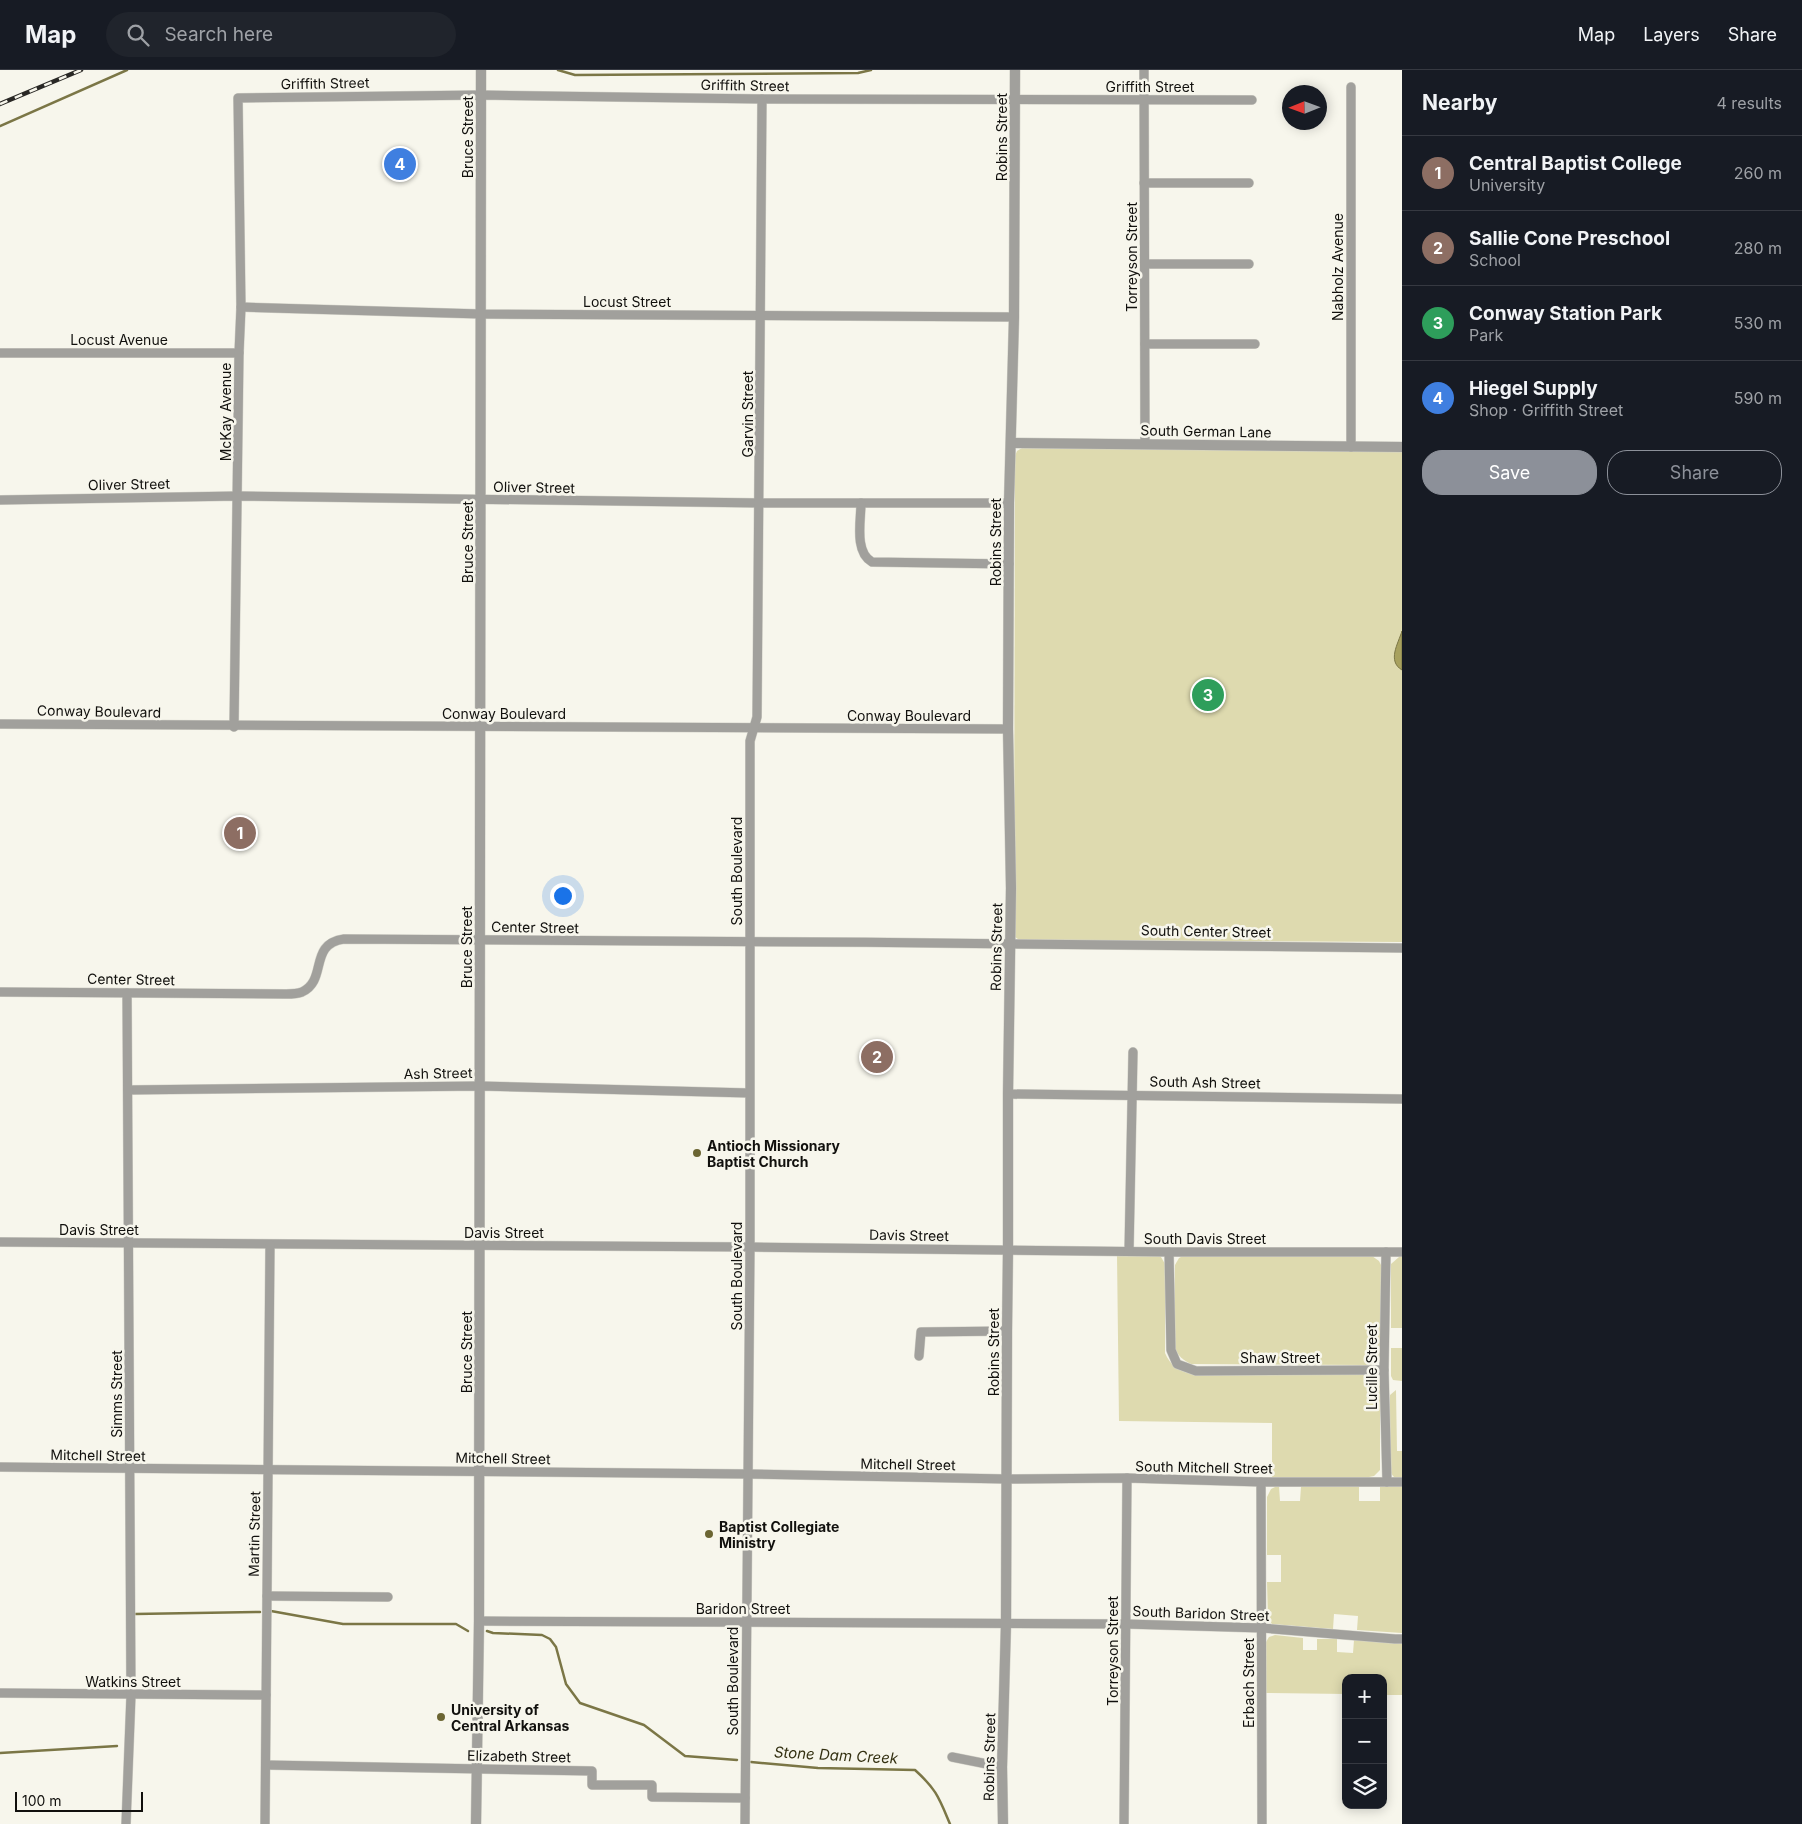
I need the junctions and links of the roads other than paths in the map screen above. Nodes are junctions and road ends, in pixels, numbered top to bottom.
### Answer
1 (482, 70) edge
2 (1015, 70) edge
3 (1144, 70) edge
4 (1351, 87) dead end
5 (481, 95) junction
6 (238, 98) joint
7 (762, 99) junction
8 (1015, 99) junction
9 (1144, 100) junction
10 (1252, 100) dead end
11 (1249, 183) dead end
12 (1144, 184) junction
13 (1145, 264) junction
14 (1249, 264) dead end
15 (241, 307) junction
16 (481, 314) junction
17 (761, 316) junction
18 (1014, 317) junction
19 (1145, 344) junction
20 (1255, 344) dead end
21 (0, 353) edge
22 (239, 353) junction
23 (1010, 443) junction
24 (1145, 444) junction
25 (1351, 447) junction
26 (1402, 447) edge
27 (238, 496) junction
28 (0, 500) edge
29 (480, 500) junction
30 (760, 503) junction
31 (861, 503) junction
32 (1009, 503) junction
33 (1008, 564) junction
34 (0, 724) edge
35 (234, 726) junction
36 (480, 726) junction
37 (754, 728) junction
38 (1008, 729) junction
39 (480, 940) junction
40 (750, 943) junction
41 (1010, 943) junction
42 (1402, 948) edge
43 (0, 992) edge
44 (127, 993) junction
45 (1134, 1052) dead end
46 (480, 1086) junction
47 (128, 1090) junction
48 (749, 1093) junction
49 (1008, 1094) junction
50 (1133, 1095) junction
51 (1402, 1099) edge
52 (0, 1242) edge
53 (128, 1243) junction
54 (270, 1245) junction
55 (480, 1245) junction
56 (750, 1247) junction
57 (1008, 1250) junction
58 (1129, 1251) junction
59 (1169, 1252) junction
60 (1386, 1252) junction
61 (1402, 1252) edge
62 (1007, 1331) junction
63 (919, 1356) dead end
64 (1384, 1370) junction
65 (0, 1468) edge
66 (130, 1469) junction
67 (269, 1470) junction
68 (480, 1471) junction
69 (747, 1474) junction
70 (1127, 1478) junction
71 (1006, 1479) junction
72 (1261, 1482) junction
73 (1387, 1482) junction
74 (1402, 1482) edge
75 (267, 1596) junction
76 (388, 1597) dead end
77 (479, 1621) junction
78 (746, 1622) junction
79 (1006, 1623) junction
80 (1126, 1624) junction
81 (1262, 1628) junction
82 (1399, 1639) edge
83 (0, 1693) edge
84 (131, 1695) junction
85 (266, 1695) junction
86 (952, 1757) dead end
87 (266, 1765) junction
88 (1002, 1767) junction
89 (476, 1770) junction
90 (745, 1798) junction
91 (126, 1824) edge
92 (265, 1824) edge
93 (476, 1824) edge
94 (745, 1824) edge
95 (1003, 1824) edge
96 (1124, 1824) edge
97 (1262, 1824) edge

1 - 5 street, Bruce Street
2 - 8 street, Robins Street
3 - 9 street, Torreyson Street
4 - 25 street, Nabholz Avenue
5 - 6 street, Griffith Street
5 - 7 street, Griffith Street
5 - 16 street, Bruce Street
6 - 15 street, McKay Avenue
7 - 8 street, Griffith Street
7 - 17 street, Garvin Street
8 - 9 street, Griffith Street
8 - 18 street, Robins Street
9 - 10 street, Griffith Street
9 - 12 street, Torreyson Street
11 - 12 street
12 - 13 street, Torreyson Street
13 - 14 street
13 - 19 street, Torreyson Street
15 - 16 street, Locust Street
15 - 22 street, McKay Avenue
16 - 17 street, Locust Street
16 - 29 street, Bruce Street
17 - 18 street, Locust Street
17 - 30 street, Garvin Street
18 - 23 street, Robins Street
19 - 20 street
19 - 24 street, Torreyson Street
21 - 22 street, Locust Avenue
22 - 27 street, McKay Avenue
23 - 24 street, South German Lane
23 - 32 street, Robins Street
24 - 25 street, South German Lane
25 - 26 street, South German Lane
27 - 28 street, Oliver Street
27 - 29 street, Oliver Street
27 - 35 street, McKay Avenue
29 - 30 street, Oliver Street
29 - 36 street, Bruce Street
30 - 31 street, Oliver Street
30 - 37 street, Garvin Street
31 - 32 street, Oliver Street
31 - 33 street
32 - 33 street, Robins Street
33 - 38 street, Robins Street
34 - 35 street, Conway Boulevard
35 - 36 street, Conway Boulevard
36 - 37 street, Conway Boulevard
36 - 39 street, Bruce Street
37 - 38 street, Conway Boulevard
37 - 40 street, South Boulevard
38 - 41 street, Robins Street
39 - 40 street, Center Street
39 - 44 street, Center Street
39 - 46 street, Bruce Street
40 - 41 street, Center Street
40 - 48 street, South Boulevard
41 - 42 street, South Center Street
41 - 49 street, Robins Street
43 - 44 street, Center Street
44 - 47 street, Simms Street
45 - 50 street
46 - 47 street, Ash Street
46 - 48 street, Ash Street
46 - 55 street, Bruce Street
47 - 53 street, Simms Street
48 - 56 street, South Boulevard
49 - 50 street, South Ash Street
49 - 57 street, Robins Street
50 - 51 street, South Ash Street
50 - 58 street
52 - 53 street, Davis Street
53 - 54 street, Davis Street
53 - 66 street, Simms Street
54 - 55 street, Davis Street
54 - 67 street, Martin Street
55 - 56 street, Davis Street
55 - 68 street, Bruce Street
56 - 57 street, Davis Street
56 - 69 street, South Boulevard
57 - 58 street, South Davis Street
57 - 62 street, Robins Street
58 - 59 street, South Davis Street
59 - 60 street, South Davis Street
59 - 64 street, Shaw Street
60 - 61 street, South Davis Street
60 - 64 street, Lucille Street
62 - 63 street
62 - 71 street, Robins Street
64 - 73 street, Lucille Street
65 - 66 street, Mitchell Street
66 - 67 street, Mitchell Street
66 - 84 street, Simms Street
67 - 68 street, Mitchell Street
67 - 75 street, Martin Street
68 - 69 street, Mitchell Street
68 - 77 street, Bruce Street
69 - 71 street, Mitchell Street
69 - 78 street, South Boulevard
70 - 71 street, South Mitchell Street
70 - 72 street, South Mitchell Street
70 - 80 street, Torreyson Street
71 - 79 street, Robins Street
72 - 73 street, South Mitchell Street
72 - 81 street, Erbach Street
73 - 74 street, South Mitchell Street
75 - 76 street
75 - 85 street, Martin Street
77 - 78 street, Baridon Street
77 - 89 street, Bruce Street
78 - 79 street, Baridon Street
78 - 90 street, South Boulevard
79 - 80 street, South Baridon Street
79 - 88 street, Robins Street
80 - 81 street, South Baridon Street
80 - 96 street, Torreyson Street
81 - 82 street, South Baridon Street
81 - 97 street, Erbach Street
83 - 84 street, Watkins Street
84 - 85 street, Watkins Street
84 - 91 street, Simms Street
85 - 87 street, Martin Street
86 - 88 street
87 - 89 street, Elizabeth Street
87 - 92 street, Martin Street
88 - 95 street, Robins Street
89 - 90 street, Elizabeth Street
89 - 93 street, Bruce Street
90 - 94 street, South Boulevard

